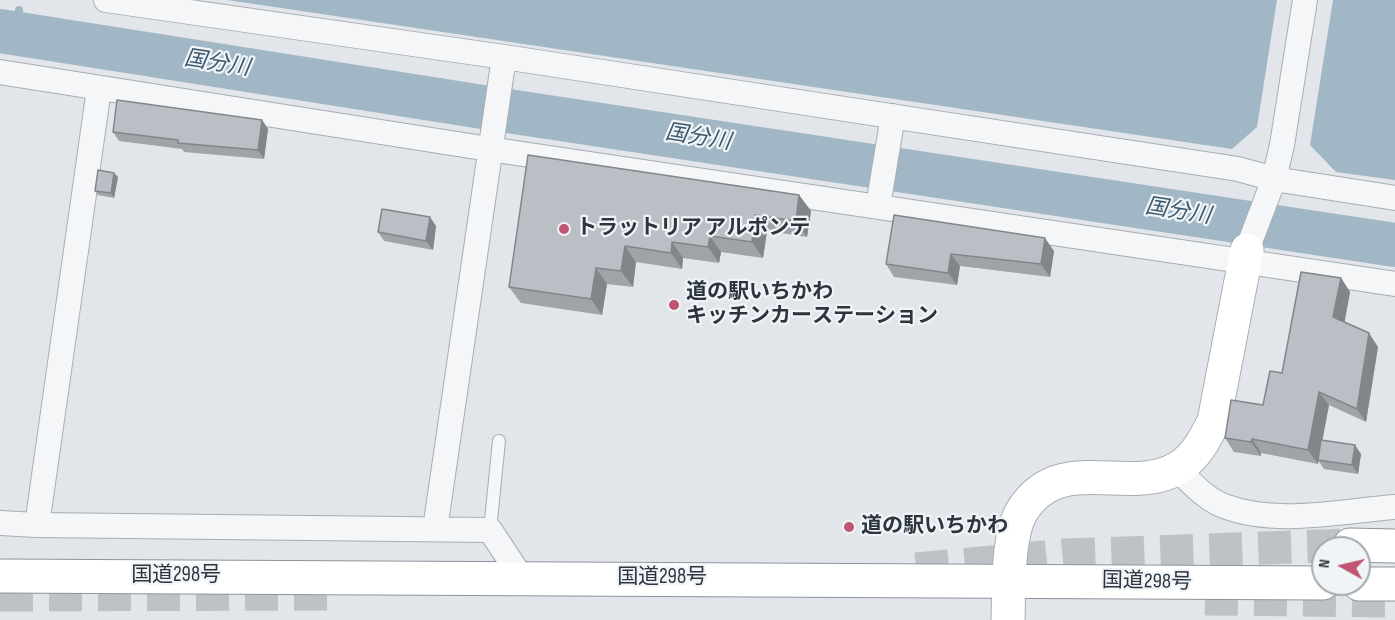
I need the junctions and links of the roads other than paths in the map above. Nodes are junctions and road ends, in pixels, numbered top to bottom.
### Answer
1 (106, 0) edge
2 (1305, 0) edge
3 (502, 68) junction
4 (0, 72) edge
5 (99, 89) junction
6 (891, 127) junction
7 (490, 146) junction
8 (1270, 189) junction
9 (1395, 198) edge
10 (879, 202) junction
11 (1245, 256) junction
12 (1395, 284) edge
13 (499, 441) dead end
14 (1177, 469) junction
15 (1395, 507) edge
16 (0, 523) edge
17 (37, 525) junction
18 (435, 529) junction
19 (490, 530) junction
20 (1371, 545) edge
21 (1395, 546) edge
22 (0, 576) edge
23 (521, 577) junction
24 (1010, 580) junction
25 (1311, 583) edge
26 (1371, 584) edge
27 (1395, 584) edge
28 (1008, 620) edge

1 - 3 street
2 - 8 street
3 - 6 street
3 - 7 street
4 - 5 street
5 - 7 street
5 - 17 street
6 - 8 street
6 - 10 street
7 - 10 street
7 - 18 street
8 - 9 street
8 - 11 street
10 - 11 street
11 - 12 street
11 - 14 main road
13 - 19 lane
14 - 15 street
14 - 24 main road
16 - 17 street
17 - 18 street
18 - 19 street
19 - 23 street
20 - 21 main road
22 - 23 main road, 国道298号
23 - 24 main road, 国道298号
24 - 25 main road, 国道298号
24 - 28 main road
26 - 27 main road

